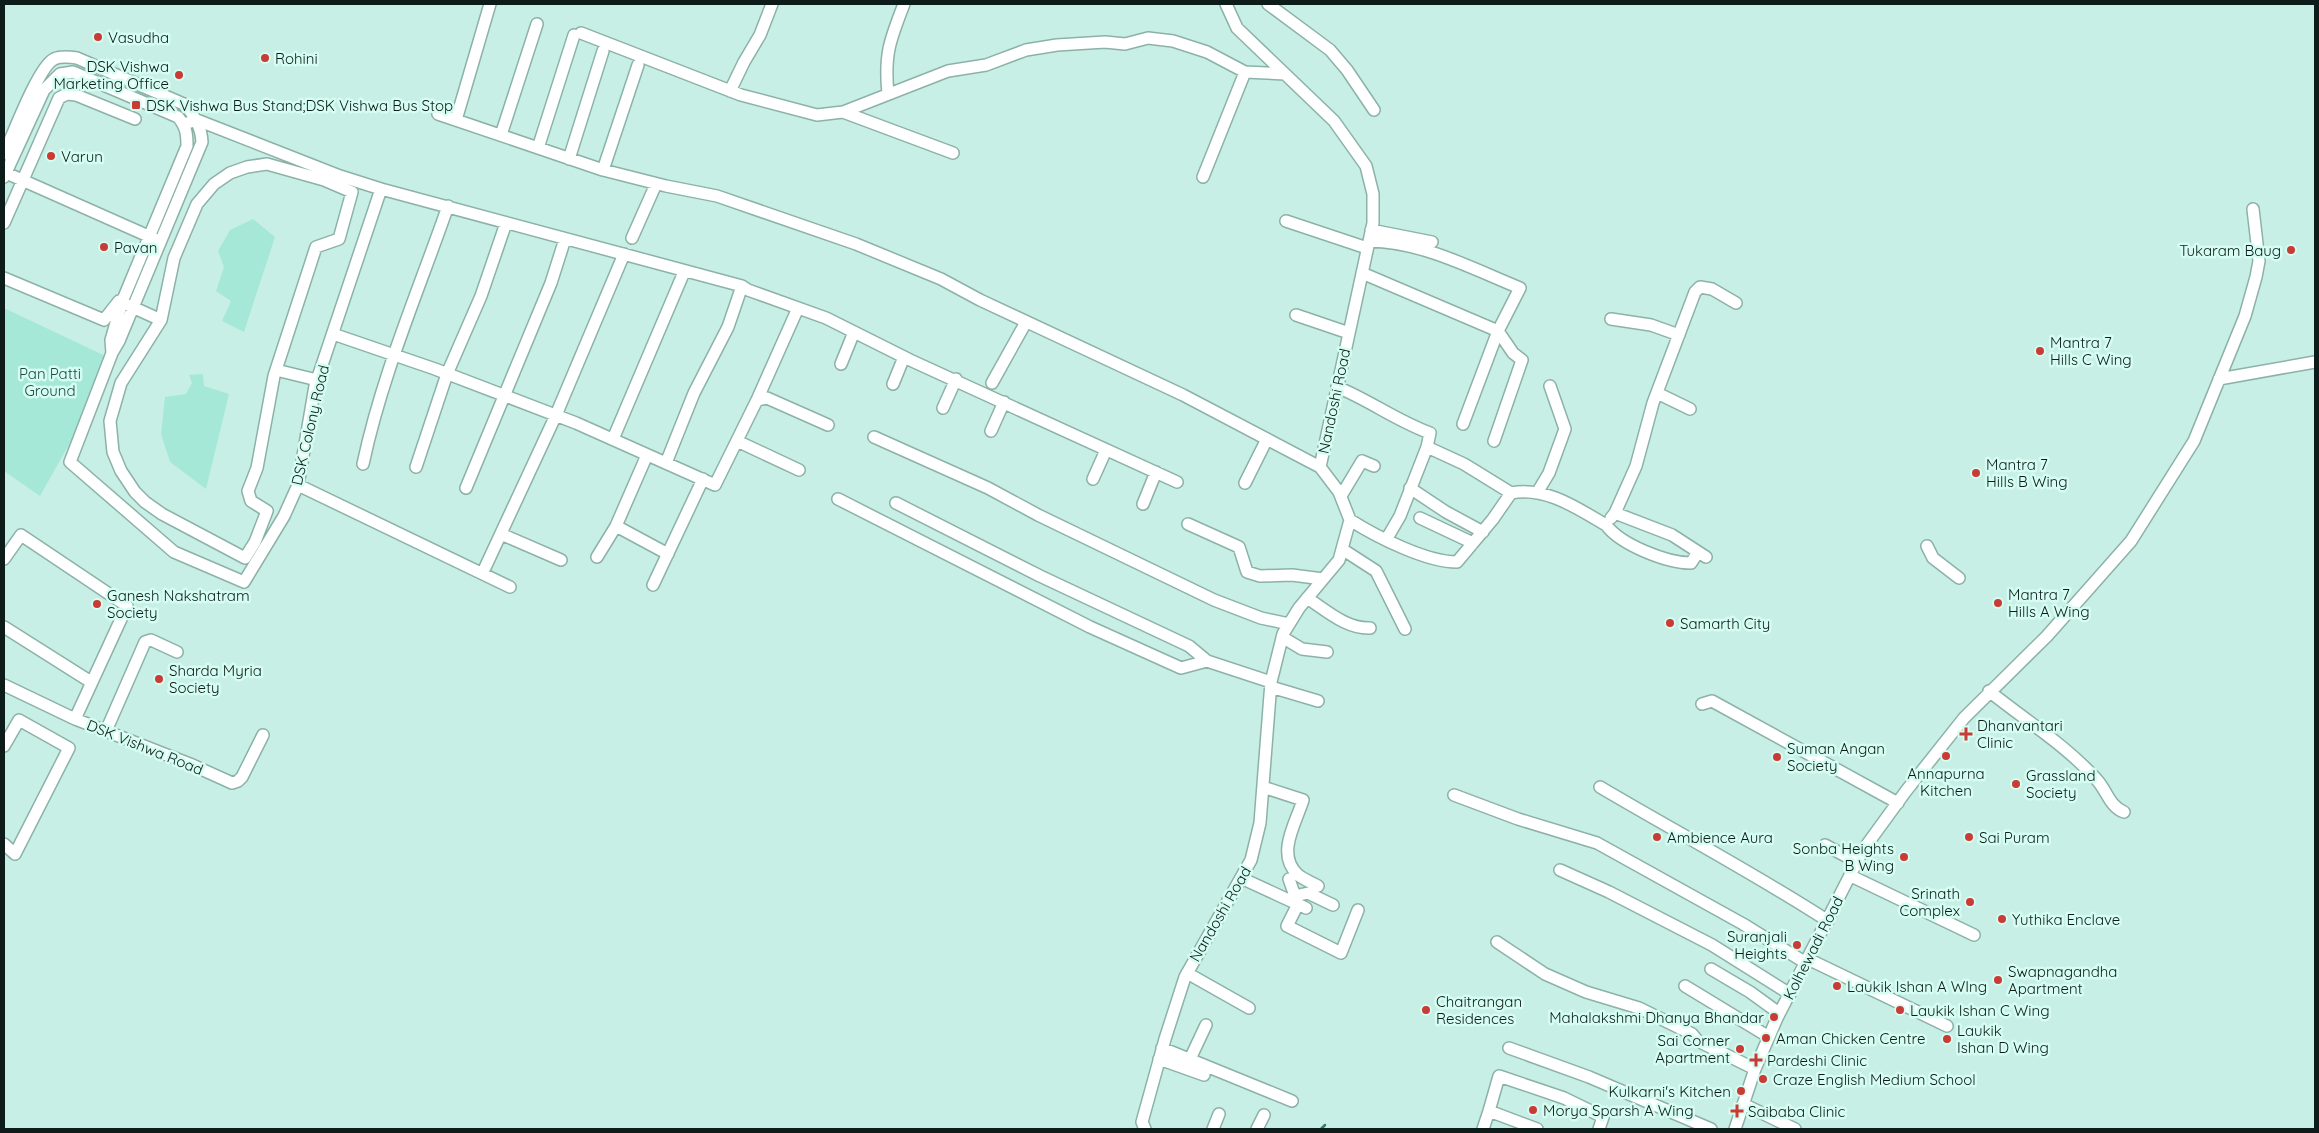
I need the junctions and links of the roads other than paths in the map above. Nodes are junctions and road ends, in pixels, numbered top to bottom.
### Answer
1 (490, 4) edge
2 (772, 4) edge
3 (904, 4) edge
4 (1226, 4) edge
5 (1268, 4) edge
6 (537, 24) dead end
7 (603, 51) dead end
8 (638, 65) dead end
9 (1245, 72) junction
10 (1285, 74) junction
11 (730, 91) junction
12 (888, 94) junction
13 (1374, 110) dead end
14 (843, 112) junction
15 (438, 114) dead end
16 (135, 119) dead end
17 (197, 120) junction
18 (456, 120) junction
19 (184, 124) junction
20 (500, 135) junction
21 (538, 148) junction
22 (953, 153) dead end
23 (4, 154) edge
24 (569, 159) junction
25 (603, 170) junction
26 (4, 174) edge
27 (1203, 177) dead end
28 (23, 180) junction
29 (656, 184) junction
30 (380, 189) junction
31 (448, 206) junction
32 (2253, 209) dead end
33 (1286, 220) dead end
34 (4, 223) edge
35 (506, 223) junction
36 (148, 236) junction
37 (632, 238) dead end
38 (565, 240) junction
39 (1369, 240) junction
40 (160, 241) junction
41 (1432, 242) dead end
42 (624, 254) junction
43 (684, 272) junction
44 (1362, 273) junction
45 (4, 278) edge
46 (742, 286) junction
47 (1736, 303) dead end
48 (127, 304) junction
49 (798, 308) junction
50 (1296, 315) dead end
51 (1612, 319) dead end
52 (161, 320) junction
53 (1026, 322) junction
54 (1498, 331) junction
55 (854, 332) junction
56 (1349, 333) junction
57 (333, 334) junction
58 (1679, 335) junction
59 (393, 354) junction
60 (904, 357) junction
61 (2315, 362) edge
62 (841, 364) dead end
63 (276, 370) junction
64 (447, 374) junction
65 (956, 379) junction
66 (2219, 379) junction
67 (318, 380) junction
68 (992, 383) dead end
69 (893, 384) dead end
70 (1550, 386) dead end
71 (1337, 387) junction
72 (1657, 393) junction
73 (505, 396) junction
74 (757, 400) junction
75 (1004, 402) junction
76 (943, 408) dead end
77 (1690, 409) dead end
78 (556, 415) junction
79 (1463, 424) dead end
80 (828, 425) dead end
81 (991, 432) dead end
82 (874, 437) dead end
83 (613, 439) junction
84 (1267, 439) junction
85 (737, 441) junction
86 (1494, 441) dead end
87 (1427, 447) junction
88 (1106, 450) junction
89 (648, 455) junction
90 (666, 463) junction
91 (363, 464) dead end
92 (1374, 466) dead end
93 (416, 467) dead end
94 (1320, 467) junction
95 (799, 470) dead end
96 (1156, 472) junction
97 (1093, 478) dead end
98 (703, 479) junction
99 (1177, 482) dead end
100 (1245, 483) dead end
101 (298, 485) junction
102 (466, 488) dead end
103 (1410, 488) junction
104 (1511, 493) junction
105 (1537, 493) junction
106 (1340, 496) junction
107 (838, 498) dead end
108 (896, 503) dead end
109 (1143, 504) dead end
110 (1615, 513) junction
111 (1420, 518) dead end
112 (1350, 520) junction
113 (1603, 523) junction
114 (1188, 524) dead end
115 (616, 526) junction
116 (1483, 532) junction
117 (501, 534) junction
118 (1386, 540) junction
119 (1473, 543) junction
120 (1927, 546) dead end
121 (1342, 549) junction
122 (668, 554) junction
123 (597, 557) dead end
124 (4, 559) edge
125 (561, 560) dead end
126 (483, 572) junction
127 (1959, 578) dead end
128 (1323, 579) junction
129 (653, 585) dead end
130 (510, 587) dead end
131 (1307, 598) junction
132 (1289, 624) junction
133 (4, 627) edge
134 (1370, 628) dead end
135 (1405, 629) dead end
136 (1282, 638) junction
137 (177, 652) dead end
138 (1327, 652) dead end
139 (1207, 661) junction
140 (91, 682) junction
141 (1271, 684) junction
142 (4, 685) edge
143 (1989, 691) junction
144 (1318, 700) dead end
145 (1702, 704) dead end
146 (75, 719) junction
147 (106, 731) junction
148 (263, 735) dead end
149 (4, 746) edge
150 (1263, 787) junction
151 (1600, 787) dead end
152 (1454, 795) dead end
153 (1898, 803) junction
154 (2124, 812) dead end
155 (4, 844) edge
156 (1825, 845) dead end
157 (1857, 862) junction
158 (1560, 870) dead end
159 (1850, 876) junction
160 (1241, 878) junction
161 (1288, 879) dead end
162 (1307, 899) junction
163 (1333, 905) dead end
164 (1358, 910) dead end
165 (1828, 921) junction
166 (1974, 935) dead end
167 (1497, 942) dead end
168 (1807, 961) junction
169 (1711, 970) dead end
170 (1187, 973) junction
171 (1685, 986) dead end
172 (1790, 994) junction
173 (1248, 1008) dead end
174 (1779, 1013) junction
175 (1206, 1025) dead end
176 (1947, 1026) dead end
177 (1769, 1037) junction
178 (1162, 1048) junction
179 (1509, 1048) dead end
180 (1159, 1059) junction
181 (1190, 1060) junction
182 (1755, 1070) junction
183 (1204, 1075) dead end
184 (1292, 1101) dead end
185 (1743, 1104) junction
186 (1489, 1111) junction
187 (1219, 1114) dead end
188 (1264, 1115) dead end
189 (1146, 1129) edge
190 (1213, 1129) edge
191 (1257, 1129) edge
192 (1483, 1129) edge
193 (1537, 1129) edge
194 (1599, 1129) edge
195 (1711, 1129) edge
196 (1735, 1129) edge
197 (1795, 1129) edge

1 - 18 street
2 - 11 street
3 - 12 street
4 - 10 street, Nandoshi Road
5 - 13 street
6 - 20 street
7 - 24 street
8 - 25 street
9 - 10 street
9 - 12 street
9 - 27 street
10 - 39 street, Nandoshi Road
11 - 14 street
11 - 21 street
12 - 14 street
14 - 22 street
15 - 18 street
16 - 28 street
17 - 19 street
17 - 23 street
17 - 30 street
17 - 40 street, DSK Colony Road
18 - 20 street
19 - 26 street
19 - 36 street, DSK Colony Road
20 - 21 street
21 - 24 street
24 - 25 street
25 - 29 street
26 - 28 street
28 - 34 street
28 - 36 street
29 - 37 street
29 - 53 street
30 - 31 street
30 - 57 street, DSK Colony Road
31 - 35 street
31 - 59 street
32 - 66 street, Kolhewadi Road
33 - 39 street
35 - 38 street
35 - 64 street
36 - 40 street
36 - 48 street, DSK Colony Road
38 - 42 street
38 - 73 street
39 - 41 street
39 - 44 street, Nandoshi Road
39 - 54 street
40 - 48 street, DSK Colony Road
42 - 43 street
42 - 78 street
43 - 46 street
43 - 83 street
44 - 54 street
44 - 56 street, Nandoshi Road
45 - 48 street
46 - 49 street
46 - 90 street
47 - 58 street
48 - 52 street
48 - 101 street, DSK Colony Road
49 - 55 street
49 - 74 street
50 - 56 street
51 - 58 street
52 - 63 street
52 - 63 street
53 - 68 street
53 - 84 street
54 - 79 street
54 - 86 street
55 - 60 street
55 - 62 street
56 - 71 street, Nandoshi Road
57 - 59 street
57 - 67 street, DSK Colony Road
58 - 72 street
59 - 64 street
59 - 91 street
60 - 65 street
60 - 69 street
61 - 66 street
63 - 67 street
64 - 73 street
64 - 93 street
65 - 75 street
65 - 76 street
66 - 143 street, Kolhewadi Road
67 - 101 street, DSK Colony Road
70 - 105 street
71 - 87 street
71 - 94 street, Nandoshi Road
72 - 77 street
72 - 110 street
73 - 78 street
73 - 102 street
74 - 80 street
74 - 85 street
75 - 81 street
75 - 88 street
78 - 83 street
78 - 117 street
82 - 132 street
83 - 89 street
84 - 94 street
84 - 100 street
85 - 95 street
85 - 98 street
87 - 103 street
87 - 104 street
88 - 96 street
88 - 97 street
89 - 90 street
89 - 115 street
90 - 98 street
92 - 106 street
94 - 106 street, Nandoshi Road
96 - 99 street
96 - 109 street
98 - 122 street
101 - 126 street
103 - 116 street
103 - 118 street
104 - 105 street
104 - 116 street
105 - 113 street
106 - 112 street, Nandoshi Road
107 - 139 street
108 - 139 street
110 - 113 street
110 - 113 street
111 - 119 street
112 - 118 street
112 - 121 street, Nandoshi Road
114 - 128 street
115 - 122 street
115 - 123 street
116 - 119 street
117 - 125 street
117 - 126 street
118 - 119 street
120 - 127 street
121 - 128 street, Nandoshi Road
121 - 135 street
122 - 129 street
124 - 140 street
126 - 130 street
128 - 131 street, Nandoshi Road
131 - 132 street, Nandoshi Road
131 - 134 street
132 - 136 street, Nandoshi Road
133 - 140 street
136 - 138 street
136 - 141 street, Nandoshi Road
137 - 147 street
139 - 141 street
140 - 146 street
141 - 144 street
141 - 150 street, Nandoshi Road
142 - 146 street, DSK Vishwa Road
143 - 153 street, Kolhewadi Road
143 - 154 street
145 - 153 street
146 - 147 street, DSK Vishwa Road
147 - 148 street, DSK Vishwa Road
149 - 155 street
150 - 160 street, Nandoshi Road
150 - 162 street
151 - 165 street
152 - 168 street
153 - 157 street, Kolhewadi Road
156 - 157 street
157 - 159 street, Kolhewadi Road
158 - 172 street
159 - 165 street, Kolhewadi Road
159 - 166 street
160 - 162 street
160 - 170 street, Nandoshi Road
161 - 162 street
162 - 163 street
162 - 164 street
165 - 168 street, Kolhewadi Road
167 - 182 street
168 - 172 street, Kolhewadi Road
168 - 176 street
169 - 174 street
170 - 173 street
170 - 178 street, Nandoshi Road
171 - 177 street
172 - 174 street, Kolhewadi Road
174 - 177 street, Kolhewadi Road
175 - 181 street
177 - 182 street, Kolhewadi Road
178 - 180 street, Nandoshi Road
178 - 181 street
179 - 195 street
180 - 183 street
180 - 189 street, Nandoshi Road
181 - 184 street
182 - 185 street, Kolhewadi Road
185 - 196 street, Kolhewadi Road
185 - 197 street
186 - 192 street
186 - 193 street
186 - 194 street
187 - 190 street
188 - 191 street

